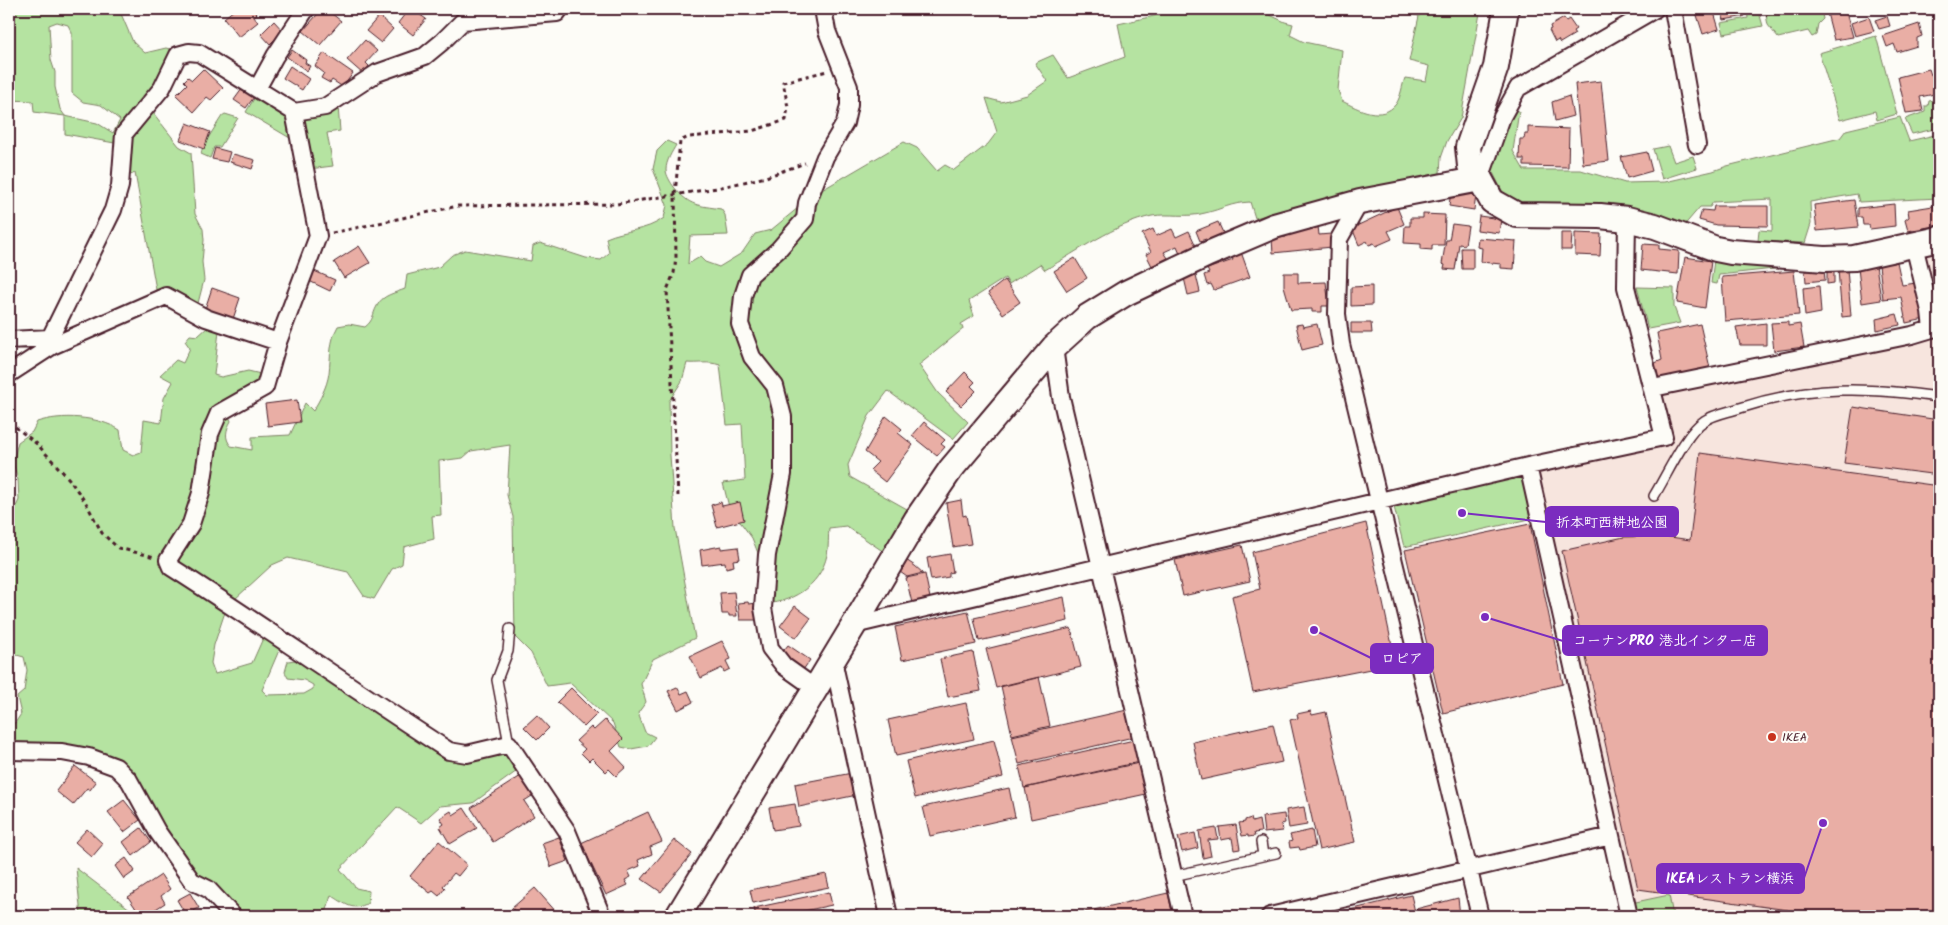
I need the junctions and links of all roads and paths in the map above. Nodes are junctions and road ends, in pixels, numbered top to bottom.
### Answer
1 (306, 9) edge
2 (560, 9) edge
3 (823, 9) edge
4 (1506, 9) edge
5 (1655, 9) edge
6 (1673, 9) edge
7 (842, 68) junction
8 (257, 89) junction
9 (294, 112) junction
10 (1697, 145) dead end
11 (825, 157) junction
12 (1480, 179) junction
13 (675, 194) junction
14 (1360, 202) junction
15 (1627, 219) junction
16 (318, 236) junction
17 (1939, 239) edge
18 (1914, 245) junction
19 (9, 340) edge
20 (51, 342) junction
21 (278, 342) junction
22 (1054, 347) junction
23 (9, 374) edge
24 (1653, 388) junction
25 (1939, 397) edge
26 (9, 422) edge
27 (1528, 466) junction
28 (678, 496) dead end
29 (1654, 496) dead end
30 (1379, 502) junction
31 (168, 560) junction
32 (1102, 567) junction
33 (854, 625) junction
34 (510, 629) dead end
35 (833, 660) junction
36 (815, 688) junction
37 (509, 744) junction
38 (9, 751) edge
39 (1611, 836) junction
40 (1261, 842) dead end
41 (1276, 853) dead end
42 (1263, 856) junction
43 (1470, 869) junction
44 (1174, 876) junction
45 (233, 916) edge
46 (602, 916) edge
47 (678, 916) edge
48 (888, 916) edge
49 (1183, 916) edge
50 (1270, 916) edge
51 (1480, 916) edge
52 (1629, 916) edge

1 - 8 street
2 - 9 street
3 - 7 street
4 - 12 street
5 - 12 street
6 - 10 street
7 - 11 street
7 - 13 path
8 - 9 street
8 - 20 street
9 - 16 street
11 - 13 path
11 - 36 street
12 - 14 street
12 - 15 street
13 - 16 path
13 - 28 path
14 - 22 street
14 - 30 street
15 - 18 street
15 - 24 street
16 - 21 street
17 - 18 street
18 - 24 street
19 - 20 street
20 - 21 street
20 - 23 street
21 - 31 street
22 - 32 street
22 - 33 street
24 - 27 street
25 - 29 lane
26 - 31 path
27 - 30 street
27 - 39 street
30 - 32 street
30 - 43 street
31 - 37 street
32 - 33 street
32 - 44 street
33 - 35 street
34 - 37 lane
35 - 36 street
35 - 48 street
36 - 47 street
37 - 46 street
38 - 45 street
39 - 43 street
39 - 52 street
40 - 42 lane
41 - 42 lane
42 - 44 lane
43 - 50 street
43 - 51 street
44 - 49 street

